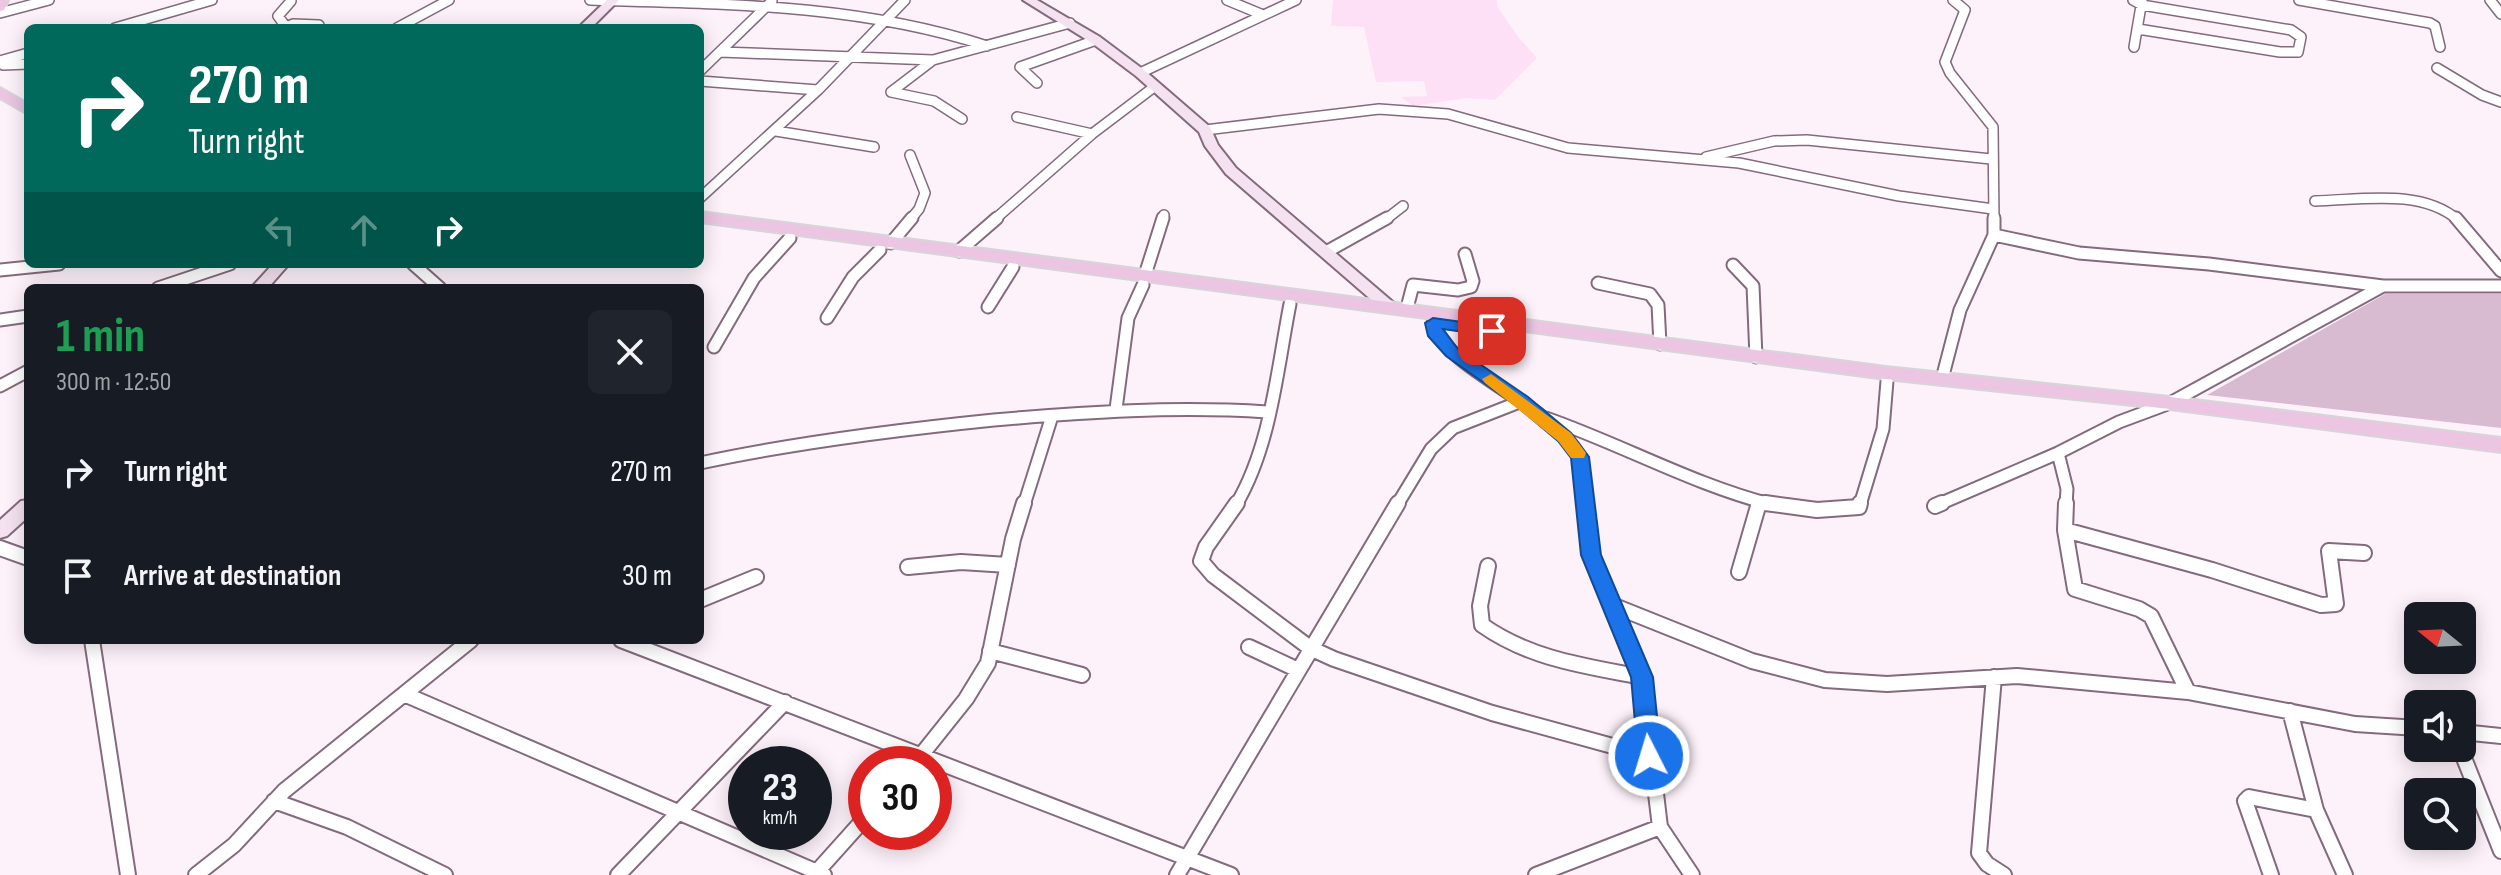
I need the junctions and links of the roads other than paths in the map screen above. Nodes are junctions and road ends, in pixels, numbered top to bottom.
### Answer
1 (2, 0) edge
2 (49, 0) edge
3 (212, 0) edge
4 (449, 0) edge
5 (590, 0) edge
6 (613, 0) edge
7 (905, 0) edge
8 (1029, 0) edge
9 (1227, 0) edge
10 (1296, 0) edge
11 (1953, 0) edge
12 (2133, 0) edge
13 (2299, 0) edge
14 (2490, 0) edge
15 (291, 1) edge
16 (772, 1) edge
17 (2142, 2) edge
18 (0, 7) edge
19 (0, 13) edge
20 (892, 13) junction
21 (2501, 14) edge
22 (1263, 15) junction
23 (1070, 23) junction
24 (129, 24) edge
25 (283, 24) edge
26 (404, 24) edge
27 (588, 24) edge
28 (2138, 29) junction
29 (1096, 40) junction
30 (987, 46) junction
31 (2134, 47) dead end
32 (2440, 47) dead end
33 (721, 52) junction
34 (24, 54) edge
35 (849, 56) junction
36 (933, 60) junction
37 (0, 63) edge
38 (24, 64) edge
39 (704, 67) edge
40 (2437, 68) dead end
41 (1140, 73) junction
42 (704, 81) edge
43 (1037, 83) dead end
44 (1154, 87) junction
45 (818, 90) junction
46 (1, 95) edge
47 (2501, 102) edge
48 (24, 108) edge
49 (1017, 117) dead end
50 (962, 119) dead end
51 (1205, 130) junction
52 (776, 131) junction
53 (1092, 134) junction
54 (874, 147) dead end
55 (910, 155) dead end
56 (1699, 159) junction
57 (1991, 159) junction
58 (704, 194) edge
59 (2315, 201) dead end
60 (1403, 206) dead end
61 (1993, 209) junction
62 (1164, 215) dead end
63 (704, 218) edge
64 (704, 226) edge
65 (1994, 235) junction
66 (790, 238) junction
67 (886, 246) junction
68 (959, 251) junction
69 (1326, 252) junction
70 (1465, 254) dead end
71 (1733, 265) dead end
72 (1013, 267) junction
73 (24, 268) edge
74 (218, 268) edge
75 (277, 268) edge
76 (418, 268) edge
77 (0, 270) edge
78 (2501, 271) edge
79 (1144, 280) junction
80 (1598, 283) dead end
81 (172, 284) edge
82 (263, 284) edge
83 (436, 284) edge
84 (2383, 286) junction
85 (2501, 286) edge
86 (1290, 304) junction
87 (1388, 306) junction
88 (988, 307) dead end
89 (1407, 308) junction
90 (24, 317) edge
91 (827, 318) dead end
92 (0, 320) edge
93 (1433, 323) junction
94 (1660, 344) junction
95 (714, 347) dead end
96 (1756, 357) junction
97 (24, 373) edge
98 (1942, 379) junction
99 (1887, 381) junction
100 (0, 386) edge
101 (1522, 401) junction
102 (2170, 403) junction
103 (1116, 409) junction
104 (2149, 410) junction
105 (1267, 412) junction
106 (1052, 416) junction
107 (1539, 416) junction
108 (2501, 445) edge
109 (2058, 453) junction
110 (2501, 454) edge
111 (704, 462) edge
112 (1759, 502) junction
113 (1935, 506) dead end
114 (24, 510) edge
115 (2065, 530) junction
116 (0, 531) edge
117 (0, 548) edge
118 (2364, 553) dead end
119 (24, 557) edge
120 (1008, 565) junction
121 (1488, 566) dead end
122 (908, 567) dead end
123 (1739, 572) dead end
124 (756, 577) dead end
125 (704, 598) edge
126 (1612, 605) junction
127 (93, 644) edge
128 (466, 644) edge
129 (645, 644) edge
130 (1249, 647) dead end
131 (1310, 648) junction
132 (990, 651) junction
133 (1298, 670) junction
134 (1082, 675) dead end
135 (1642, 677) junction
136 (1994, 677) junction
137 (2188, 692) junction
138 (404, 694) junction
139 (785, 702) junction
140 (2290, 711) junction
141 (2404, 727) edge
142 (2476, 733) edge
143 (2501, 736) edge
144 (885, 746) edge
145 (928, 746) edge
146 (1649, 756) junction
147 (2466, 762) edge
148 (952, 773) edge
149 (274, 801) junction
150 (2316, 810) junction
151 (679, 811) junction
152 (1660, 827) junction
153 (848, 838) edge
154 (2501, 851) edge
155 (1188, 859) junction
156 (1689, 869) edge
157 (818, 874) edge
158 (128, 875) edge
159 (196, 875) edge
160 (445, 875) edge
161 (618, 875) edge
162 (1177, 875) edge
163 (1231, 875) edge
164 (1536, 875) edge
165 (1704, 875) edge
166 (2004, 875) edge
167 (2271, 875) edge
168 (2345, 875) edge

1 - 18 main road
2 - 19 street
3 - 24 street
4 - 26 street
5 - 6 street
6 - 16 street
6 - 27 street
7 - 20 street
8 - 23 street
9 - 22 street
10 - 22 street
11 - 57 street
12 - 17 street
13 - 32 street
14 - 21 street
15 - 25 street
16 - 20 street
16 - 33 street
17 - 28 street
17 - 28 street
20 - 30 street
20 - 35 street
22 - 41 street
23 - 29 street
23 - 30 street
28 - 31 street
29 - 41 street
29 - 43 street
30 - 36 street
33 - 35 street
33 - 39 street
34 - 37 street
35 - 36 street
35 - 45 street
36 - 50 street
37 - 38 street
40 - 47 street
41 - 44 street
42 - 45 street
44 - 51 street
44 - 53 street
45 - 52 street
46 - 48 main road
49 - 53 street
51 - 56 street
51 - 69 street
52 - 54 street
52 - 58 street
53 - 68 street
55 - 67 street
56 - 57 street
56 - 61 street
57 - 61 street
59 - 78 street
60 - 69 street
61 - 65 street
62 - 79 street
63 - 67 main road
64 - 66 main road
65 - 84 street
65 - 98 street
66 - 67 main road
66 - 95 street
67 - 68 main road
67 - 72 main road
67 - 91 street
68 - 79 main road
69 - 87 street
70 - 89 street
71 - 96 street
72 - 79 main road
72 - 88 street
73 - 77 street
74 - 81 street
75 - 82 street
76 - 83 street
79 - 86 main road
79 - 87 main road
79 - 103 street
80 - 94 street
84 - 85 street
84 - 102 street
86 - 93 main road
86 - 105 street
87 - 89 main road
89 - 94 main road
90 - 92 street
93 - 99 main road
93 - 101 street
94 - 96 main road
96 - 98 main road
97 - 100 street
98 - 102 main road
99 - 104 main road
99 - 112 street
101 - 107 street
101 - 131 street
102 - 104 street
102 - 108 main road
103 - 105 street
103 - 106 street
104 - 109 street
104 - 110 main road
105 - 131 street
106 - 111 street
106 - 120 street
107 - 112 street
107 - 126 street
109 - 113 street
109 - 115 street
112 - 123 street
114 - 116 street
115 - 118 street
115 - 137 street
117 - 119 street
120 - 122 street
120 - 132 street
121 - 135 street
124 - 125 street
126 - 135 street
126 - 136 street
127 - 158 street
128 - 138 street
129 - 139 street
130 - 133 street
131 - 133 street
131 - 146 street
132 - 134 street
132 - 145 street
133 - 155 street
135 - 146 street
136 - 137 street
136 - 166 street
137 - 140 street
138 - 149 street
138 - 151 street
139 - 144 street
139 - 151 street
140 - 141 street
140 - 150 street
142 - 143 street
146 - 152 street
147 - 154 street
148 - 155 street
149 - 159 street
149 - 160 street
150 - 167 street
150 - 168 street
151 - 157 street
151 - 161 street
152 - 156 street
152 - 164 street
153 - 157 street
155 - 162 street
155 - 163 street
156 - 165 street

